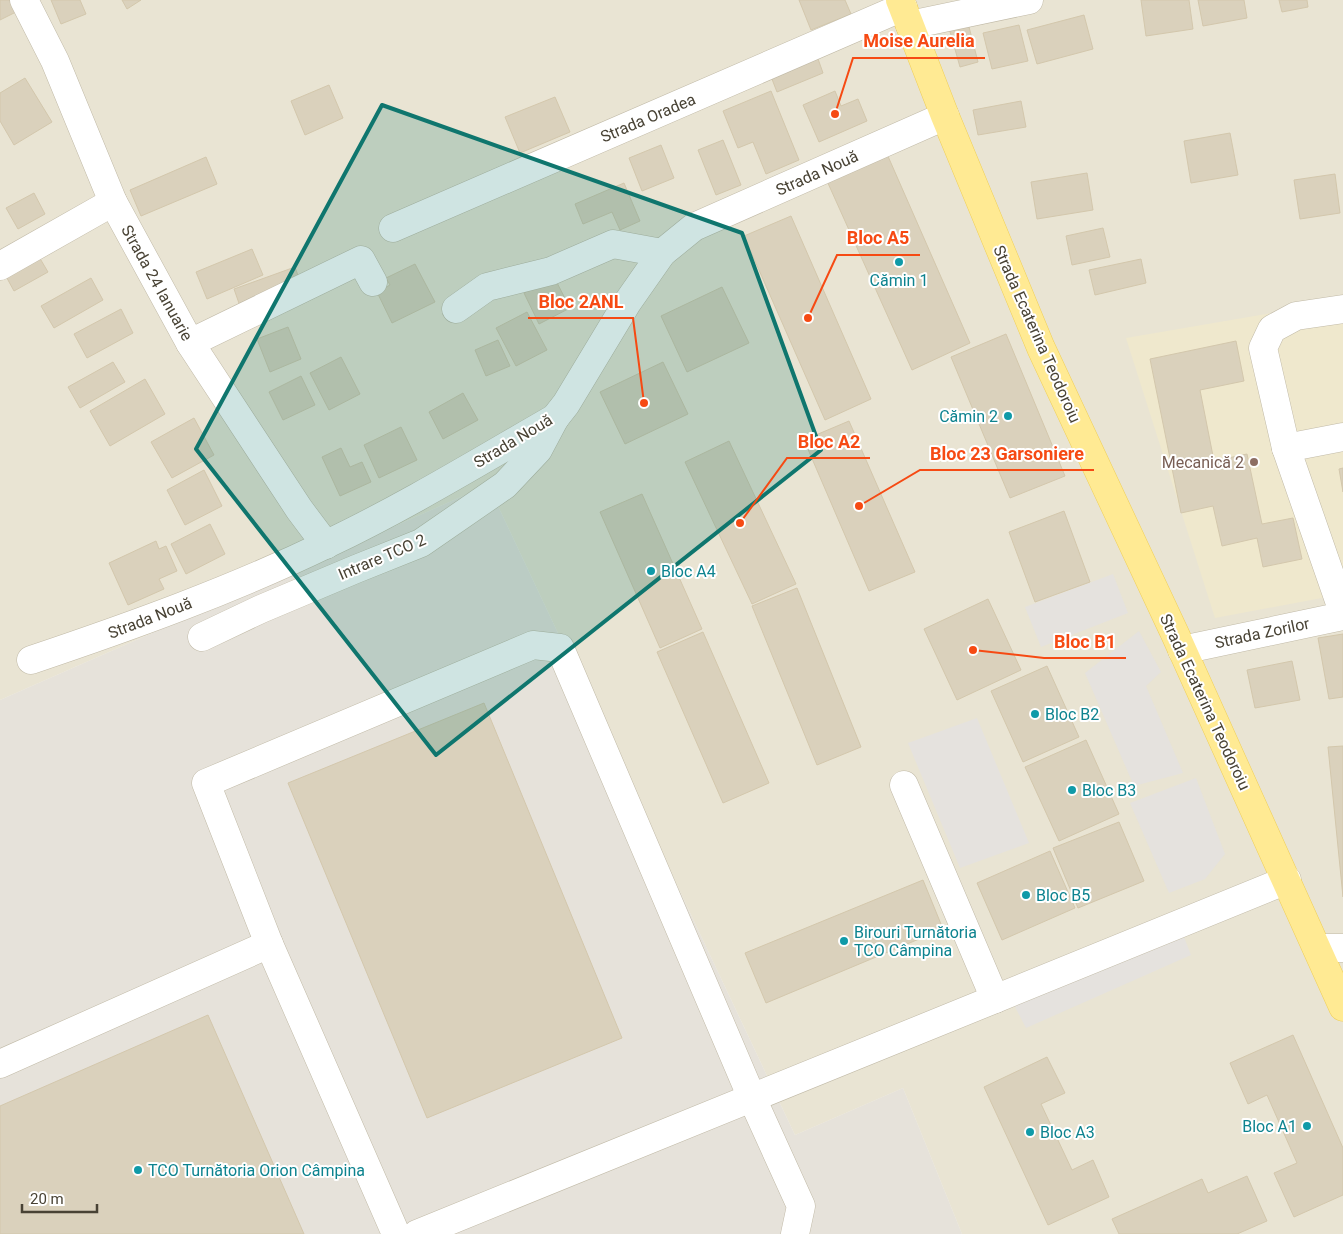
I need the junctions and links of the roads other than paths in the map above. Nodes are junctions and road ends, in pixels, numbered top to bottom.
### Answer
1 (24, 0) edge
2 (1029, 0) edge
3 (904, 11) edge
4 (945, 116) junction
5 (113, 202) junction
6 (393, 228) dead end
7 (662, 253) junction
8 (0, 266) edge
9 (372, 282) dead end
10 (1343, 308) edge
11 (456, 309) dead end
12 (190, 343) junction
13 (555, 418) junction
14 (1343, 438) edge
15 (1286, 448) junction
16 (326, 545) junction
17 (1343, 612) edge
18 (1343, 616) edge
19 (202, 637) dead end
20 (1182, 650) junction
21 (32, 660) dead end
22 (904, 785) dead end
23 (1287, 880) junction
24 (269, 944) junction
25 (1330, 948) edge
26 (995, 999) junction
27 (1343, 1007) edge
28 (0, 1064) edge
29 (752, 1098) junction
30 (396, 1234) edge
31 (417, 1234) edge
32 (796, 1234) edge

1 - 5 street, Strada 24 Ianuarie
2 - 3 street, Strada Oradea
3 - 4 main road, Strada Ecaterina Teodoroiu
3 - 6 street, Strada Oradea
4 - 7 street, Strada Nouă
4 - 20 main road, Strada Ecaterina Teodoroiu
5 - 8 street
5 - 12 street, Strada 24 Ianuarie
7 - 11 street
7 - 13 street, Strada Nouă
9 - 12 street
10 - 15 street
12 - 16 street, Strada 24 Ianuarie
13 - 16 street, Strada Nouă
13 - 19 street, Intrare TCO 2
14 - 15 street
15 - 17 street
16 - 21 street, Strada Nouă
18 - 20 street, Strada Zorilor
20 - 23 main road, Strada Ecaterina Teodoroiu
22 - 26 street
23 - 25 main road, Strada Ecaterina Teodoroiu
23 - 26 street
24 - 28 street
24 - 29 street
24 - 30 street
25 - 27 main road, Strada Ecaterina Teodoroiu
26 - 29 street
29 - 31 street
29 - 32 street

